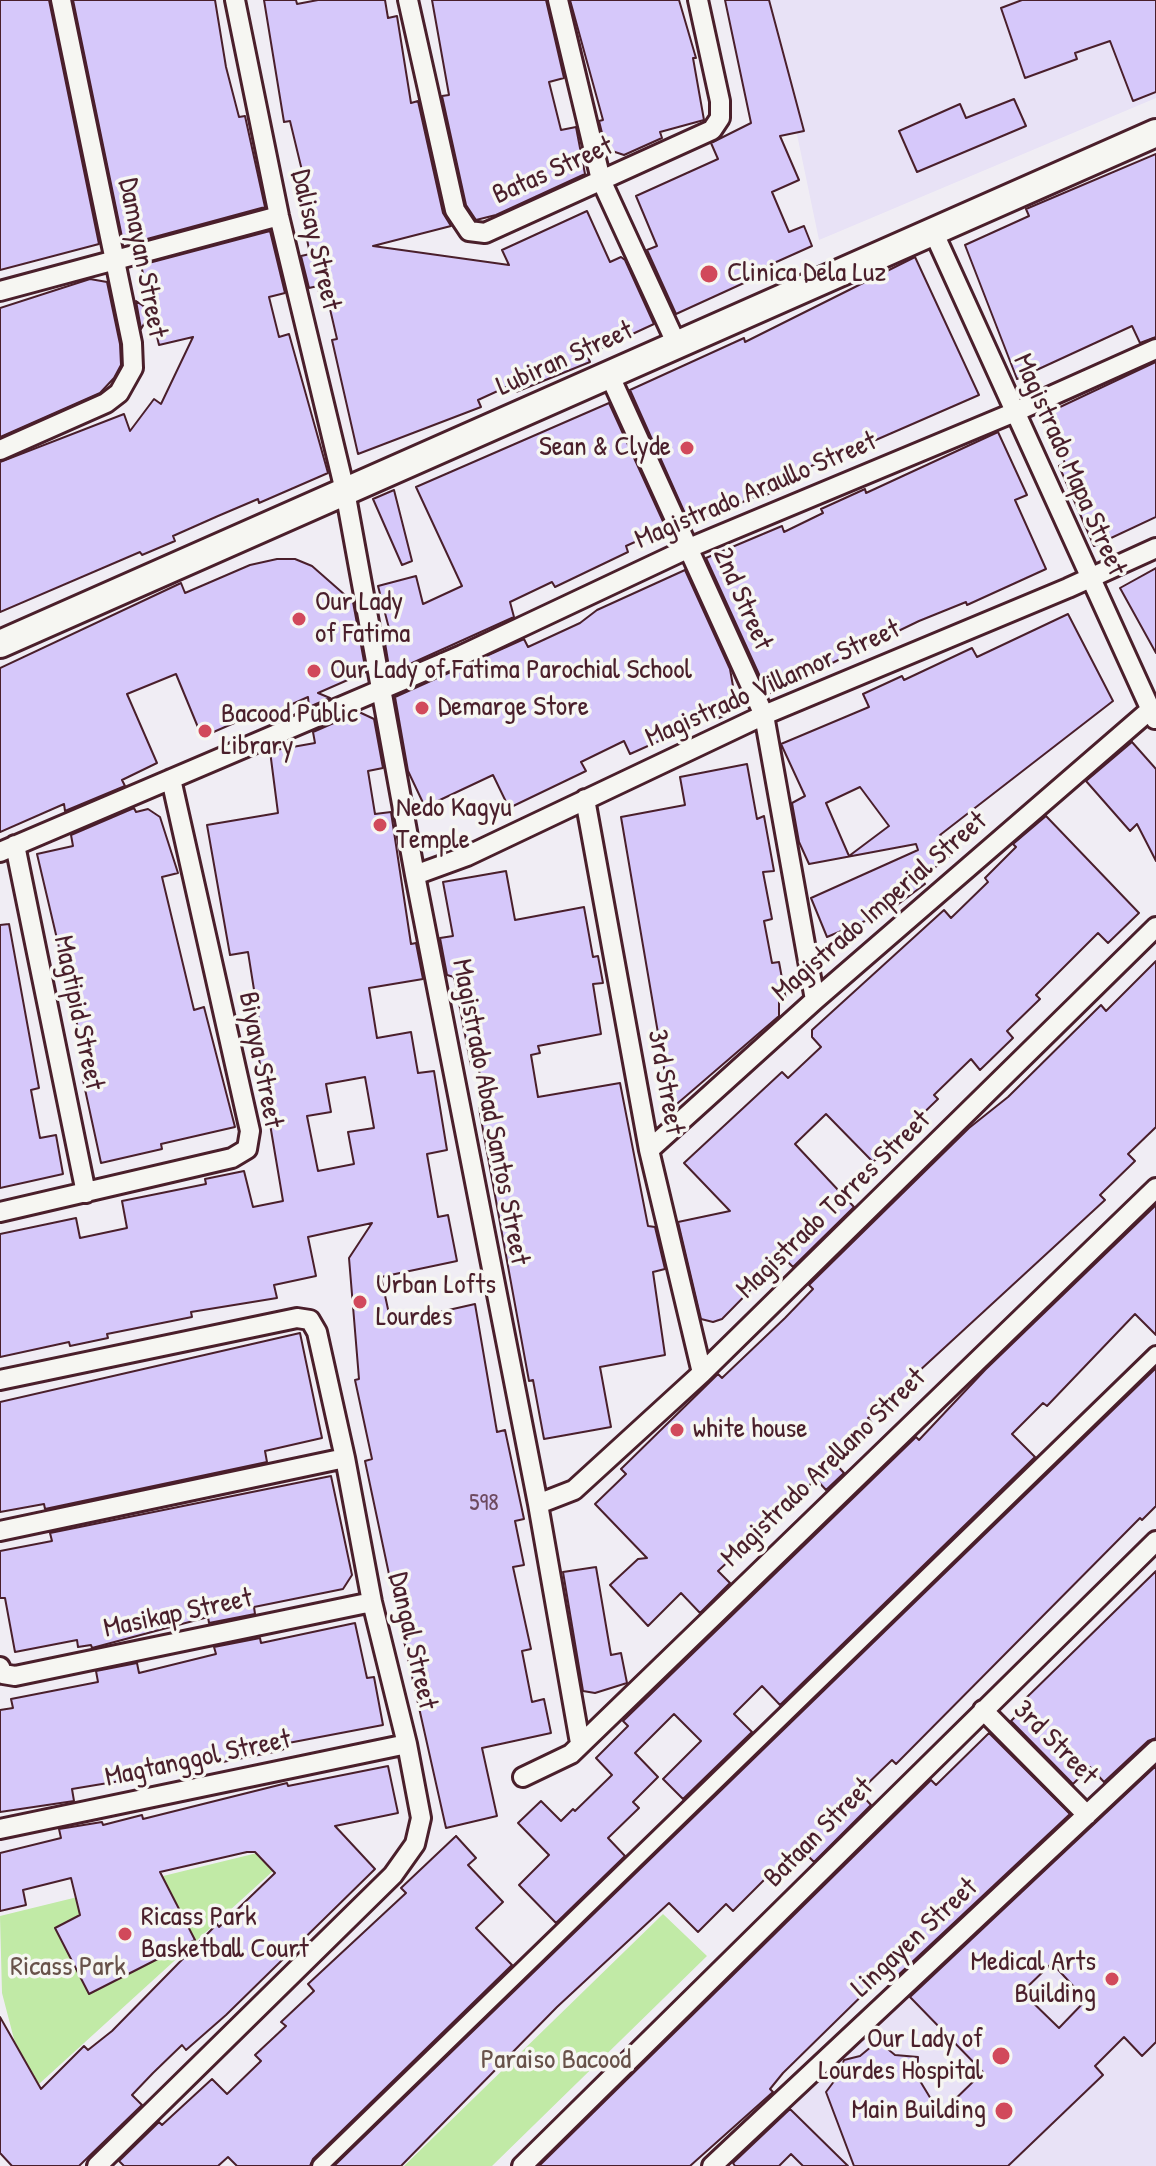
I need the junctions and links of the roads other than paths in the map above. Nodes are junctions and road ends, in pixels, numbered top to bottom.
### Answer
1 (61, 0) edge
2 (235, 0) edge
3 (408, 0) edge
4 (558, 0) edge
5 (698, 0) edge
6 (1156, 133) edge
7 (601, 180) junction
8 (279, 216) junction
9 (933, 231) junction
10 (115, 259) junction
11 (0, 291) edge
12 (677, 345) junction
13 (1156, 349) edge
14 (609, 374) junction
15 (1015, 412) junction
16 (0, 450) edge
17 (345, 491) junction
18 (689, 548) junction
19 (1156, 548) edge
20 (1089, 579) junction
21 (0, 644) edge
22 (381, 689) junction
23 (764, 715) junction
24 (1153, 716) edge
25 (171, 779) junction
26 (585, 799) junction
27 (8, 848) edge
28 (415, 875) junction
29 (1156, 927) edge
30 (815, 1000) junction
31 (649, 1150) junction
32 (1156, 1188) edge
33 (86, 1193) junction
34 (0, 1212) edge
35 (1156, 1354) edge
36 (702, 1373) junction
37 (0, 1380) edge
38 (345, 1458) junction
39 (538, 1504) junction
40 (0, 1531) edge
41 (1156, 1541) edge
42 (372, 1602) junction
43 (0, 1667) edge
44 (983, 1710) junction
45 (580, 1743) junction
46 (407, 1744) junction
47 (1156, 1750) edge
48 (523, 1777) dead end
49 (1087, 1815) junction
50 (0, 1829) edge
51 (97, 2166) edge
52 (320, 2166) edge
53 (522, 2166) edge
54 (712, 2166) edge

1 - 10 street, Damayan Street
2 - 8 street, Dalisay Street
3 - 7 street, Batas Street
4 - 7 street
5 - 7 street, Batas Street
6 - 9 main road, Lubiran Street
7 - 12 street
8 - 10 street
8 - 17 street, Dalisay Street
9 - 12 main road, Lubiran Street
9 - 15 street, Magistrado Mapa Street
10 - 11 street
10 - 16 street, Damayan Street
12 - 14 main road, Lubiran Street
13 - 15 street, Magistrado Araullo Street
14 - 17 main road, Lubiran Street
14 - 18 street, 2nd Street
15 - 18 street, Magistrado Araullo Street
15 - 20 street, Magistrado Mapa Street
17 - 21 main road, Lubiran Street
17 - 22 street, Magistrado Abad Santos Street
18 - 22 street, Magistrado Araullo Street
18 - 23 street, 2nd Street
19 - 20 street, Magistrado Villamor Street
20 - 23 street, Magistrado Villamor Street
20 - 24 street, Magistrado Mapa Street
22 - 25 street
22 - 28 street, Magistrado Abad Santos Street
23 - 26 street, Magistrado Villamor Street
23 - 30 street, 2nd Street
24 - 30 street, Magistrado Imperial Street
25 - 27 street
25 - 33 street, Biyaya Street
26 - 28 street, Magistrado Villamor Street
26 - 31 street, 3rd Street
27 - 33 street, Magtipid Street
28 - 39 street, Magistrado Abad Santos Street
29 - 36 street, Magistrado Torres Street
30 - 31 street, Magistrado Imperial Street
31 - 36 street, 3rd Street
32 - 45 street, Magistrado Arellano Street
33 - 34 street, Biyaya Street
35 - 52 street
36 - 39 street, Magistrado Torres Street
37 - 38 street, Dangal Street
38 - 40 street
38 - 42 street, Dangal Street
39 - 45 street, Magistrado Abad Santos Street
41 - 44 street, Bataan Street
42 - 43 street, Masikap Street
42 - 46 street, Dangal Street
44 - 49 street, 3rd Street
44 - 53 street, Bataan Street
45 - 48 street, Magistrado Arellano Street
46 - 50 street, Magtanggol Street
46 - 51 street, Dangal Street
47 - 49 street, Lingayen Street
49 - 54 street, Lingayen Street

